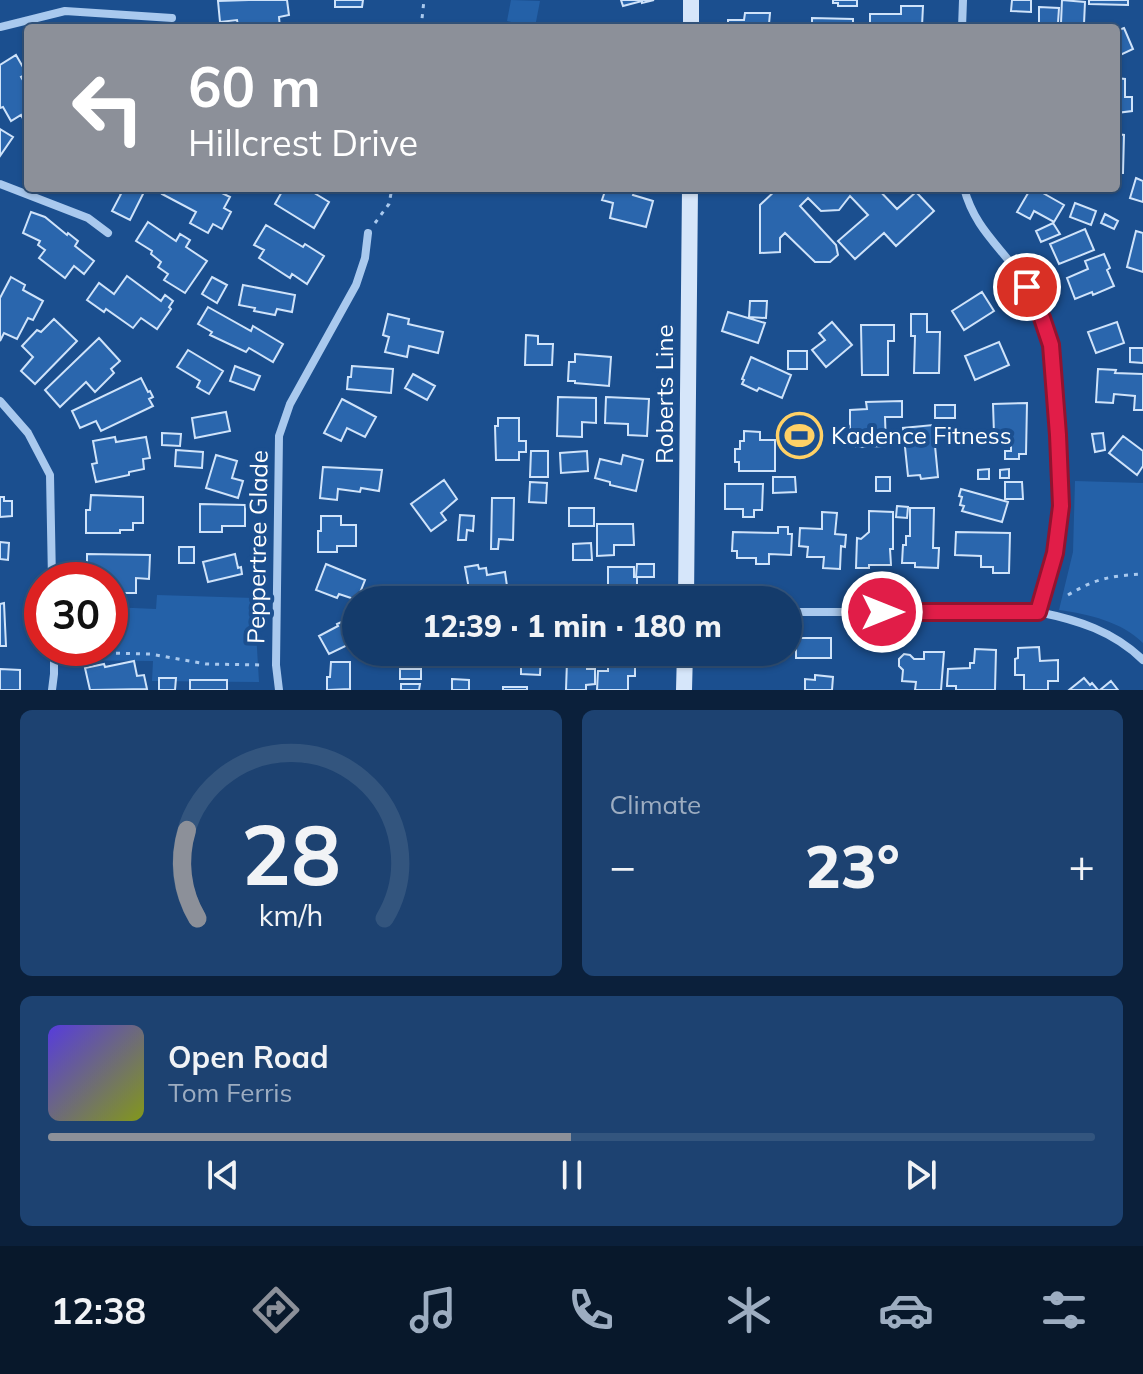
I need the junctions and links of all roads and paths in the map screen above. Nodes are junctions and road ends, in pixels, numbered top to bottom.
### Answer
1 (424, 0) edge
2 (691, 0) edge
3 (963, 0) edge
4 (172, 18) dead end
5 (421, 24) edge
6 (691, 24) edge
7 (962, 24) edge
8 (0, 27) edge
9 (0, 184) edge
10 (391, 192) edge
11 (690, 192) edge
12 (965, 192) edge
13 (108, 233) dead end
14 (368, 233) joint
15 (0, 401) edge
16 (52, 562) edge
17 (1143, 574) edge
18 (686, 586) edge
19 (1068, 595) dead end
20 (802, 612) edge
21 (1038, 612) junction
22 (128, 653) edge
23 (1143, 660) edge
24 (276, 665) junction
25 (53, 666) edge
26 (685, 666) edge
27 (52, 690) edge
28 (279, 690) edge
29 (684, 690) edge

1 - 5 path
2 - 6 main road
3 - 7 street
4 - 8 street
9 - 13 street
10 - 14 path
11 - 18 main road, Roberts Line
12 - 21 street
14 - 24 street, Peppertree Glade
15 - 16 street
17 - 19 path
20 - 21 street
21 - 23 street
22 - 24 path
24 - 28 street, Peppertree Glade
25 - 27 street
26 - 29 main road

